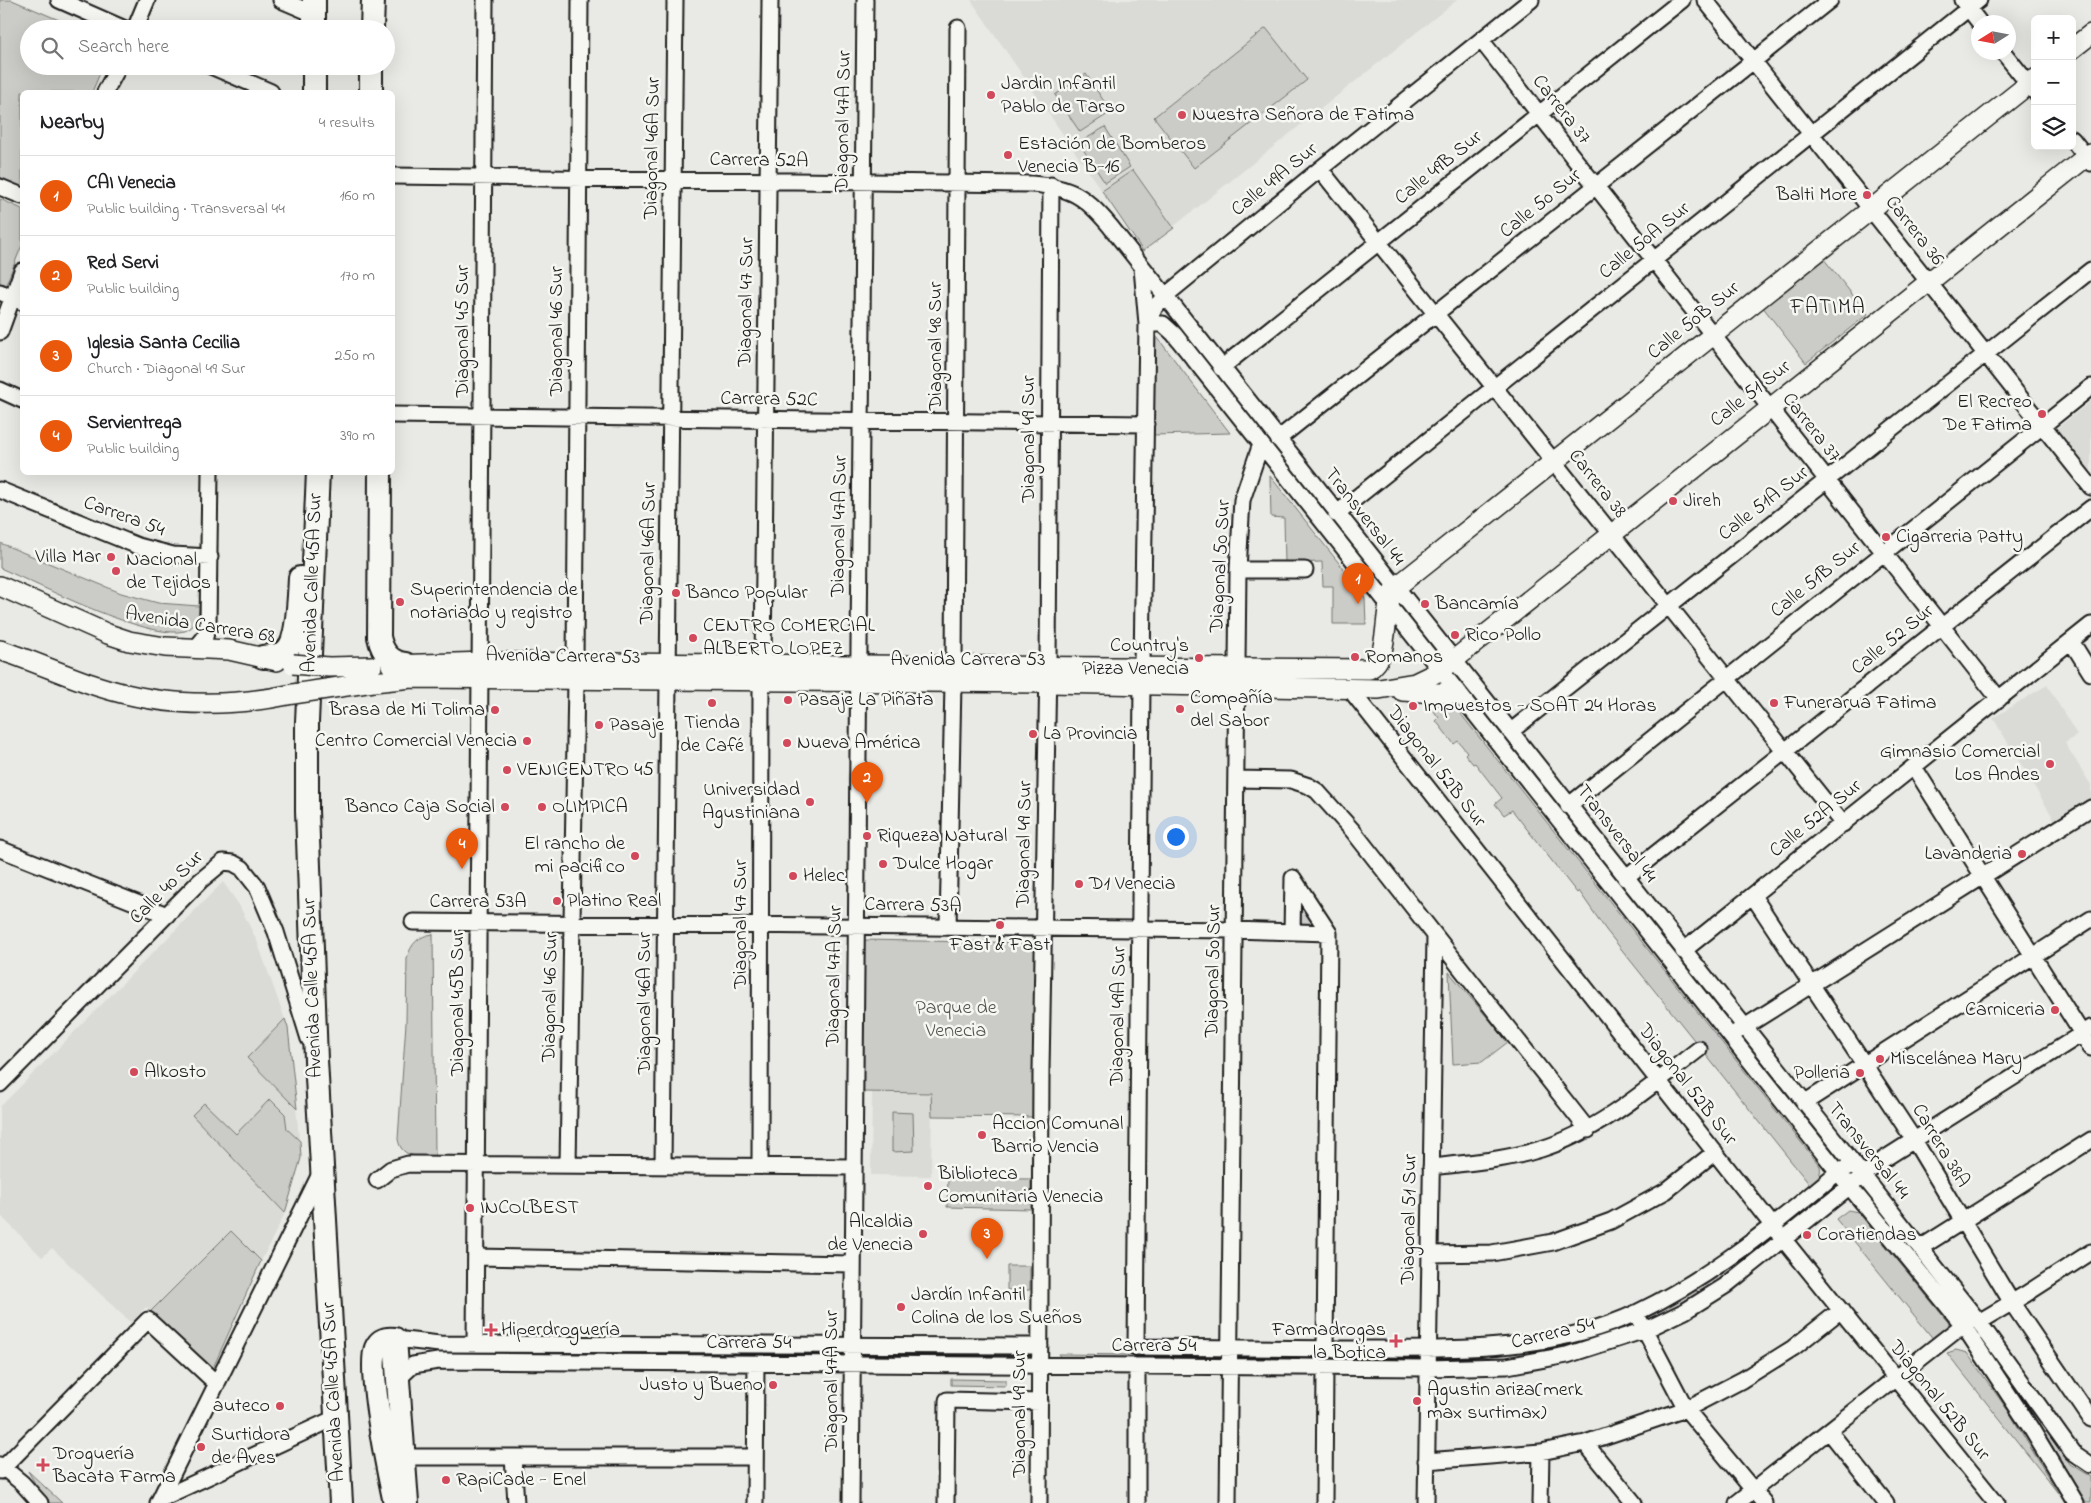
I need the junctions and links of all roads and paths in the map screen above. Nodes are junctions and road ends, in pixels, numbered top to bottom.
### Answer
1 (58, 0) edge
2 (148, 0) edge
3 (281, 0) edge
4 (373, 0) edge
5 (485, 0) edge
6 (580, 0) edge
7 (675, 0) edge
8 (770, 0) edge
9 (865, 0) edge
10 (1531, 0) edge
11 (1682, 0) edge
12 (1705, 0) edge
13 (1830, 0) edge
14 (1970, 3) edge
15 (314, 14) edge
16 (1976, 15) edge
17 (105, 20) edge
18 (140, 20) edge
19 (372, 20) edge
20 (958, 28) dead end
21 (2091, 34) edge
22 (1481, 40) junction
23 (2076, 46) edge
24 (2010, 60) edge
25 (1753, 61) junction
26 (114, 75) edge
27 (232, 75) edge
28 (314, 75) edge
29 (371, 75) edge
30 (2031, 83) edge
31 (2031, 87) edge
32 (106, 90) edge
33 (266, 90) edge
34 (314, 90) edge
35 (371, 90) edge
36 (1539, 114) junction
37 (1811, 134) junction
38 (2076, 144) edge
39 (2089, 158) edge
40 (1320, 169) junction
41 (395, 176) edge
42 (483, 178) junction
43 (579, 180) junction
44 (673, 181) junction
45 (768, 182) junction
46 (863, 183) junction
47 (957, 184) junction
48 (1051, 186) junction
49 (1596, 186) junction
50 (0, 187) edge
51 (20, 195) edge
52 (1871, 209) junction
53 (1110, 226) joint
54 (1378, 242) junction
55 (1654, 260) junction
56 (1142, 267) junction
57 (2091, 270) edge
58 (20, 276) edge
59 (1929, 282) junction
60 (1165, 296) junction
61 (12, 297) edge
62 (1435, 314) junction
63 (1147, 324) junction
64 (0, 332) edge
65 (1713, 335) junction
66 (1986, 354) junction
67 (1221, 368) junction
68 (2091, 387) edge
69 (1494, 388) junction
70 (0, 390) edge
71 (20, 399) edge
72 (1770, 408) junction
73 (395, 415) edge
74 (482, 416) junction
75 (577, 417) junction
76 (670, 419) junction
77 (766, 420) junction
78 (861, 421) junction
79 (956, 422) junction
80 (1049, 423) junction
81 (1146, 424) junction
82 (2043, 426) junction
83 (1278, 440) junction
84 (1261, 444) junction
85 (1553, 462) junction
86 (210, 475) edge
87 (304, 475) edge
88 (318, 475) edge
89 (380, 475) edge
90 (1827, 480) junction
91 (2091, 487) edge
92 (0, 490) edge
93 (2091, 508) edge
94 (1336, 514) junction
95 (1612, 534) junction
96 (1883, 552) junction
97 (210, 557) junction
98 (1238, 570) junction
99 (1305, 570) dead end
100 (0, 586) edge
101 (1392, 596) junction
102 (1668, 606) junction
103 (2091, 625) edge
104 (1942, 626) junction
105 (2071, 641) junction
106 (195, 649) junction
107 (0, 650) edge
108 (263, 657) junction
109 (404, 664) junction
110 (1446, 666) junction
111 (1237, 668) junction
112 (480, 671) junction
113 (575, 672) junction
114 (668, 672) junction
115 (762, 673) junction
116 (2091, 673) edge
117 (372, 674) junction
118 (858, 674) junction
119 (954, 674) junction
120 (1048, 674) junction
121 (1142, 675) junction
122 (1726, 678) junction
123 (1237, 686) junction
124 (1349, 688) junction
125 (1379, 689) junction
126 (1458, 694) junction
127 (1999, 699) junction
128 (1510, 732) junction
129 (1785, 752) junction
130 (1914, 767) junction
131 (1236, 779) junction
132 (1568, 806) junction
133 (2091, 808) edge
134 (1842, 824) junction
135 (0, 850) edge
136 (1982, 876) junction
137 (1626, 878) junction
138 (1753, 896) junction
139 (167, 915) junction
140 (2091, 919) edge
141 (414, 922) dead end
142 (478, 922) junction
143 (572, 923) junction
144 (665, 924) junction
145 (761, 925) junction
146 (856, 926) junction
147 (948, 927) junction
148 (1043, 928) junction
149 (1140, 929) junction
150 (1234, 930) junction
151 (1292, 932) junction
152 (1329, 933) junction
153 (1436, 936) junction
154 (1683, 951) junction
155 (2032, 956) junction
156 (1813, 984) junction
157 (1744, 1027) junction
158 (2086, 1031) edge
159 (1730, 1036) junction
160 (2091, 1048) edge
161 (1699, 1049) dead end
162 (316, 1060) junction
163 (1864, 1063) junction
164 (1658, 1080) junction
165 (0, 1084) edge
166 (1804, 1103) junction
167 (1588, 1130) junction
168 (1914, 1140) junction
169 (2091, 1140) edge
170 (1715, 1152) junction
171 (476, 1164) junction
172 (568, 1165) junction
173 (663, 1166) junction
174 (760, 1166) junction
175 (853, 1167) junction
176 (1431, 1167) junction
177 (322, 1170) junction
178 (1838, 1172) junction
179 (1860, 1174) junction
180 (377, 1180) dead end
181 (1850, 1187) junction
182 (1962, 1222) junction
183 (1772, 1225) junction
184 (1784, 1240) junction
185 (1920, 1248) junction
186 (2091, 1252) edge
187 (1430, 1254) junction
188 (476, 1257) junction
189 (852, 1264) junction
190 (2012, 1303) junction
191 (1841, 1310) junction
192 (1636, 1313) junction
193 (1979, 1322) junction
194 (1963, 1325) junction
195 (1645, 1330) junction
196 (391, 1339) junction
197 (475, 1344) junction
198 (675, 1344) junction
199 (852, 1344) junction
200 (1040, 1346) junction
201 (1136, 1347) joint
202 (1230, 1348) junction
203 (1325, 1348) junction
204 (1428, 1349) junction
205 (660, 1362) junction
206 (756, 1362) junction
207 (852, 1363) junction
208 (1040, 1365) junction
209 (1137, 1366) junction
210 (1229, 1367) junction
211 (1325, 1367) junction
212 (1428, 1368) junction
213 (398, 1379) junction
214 (1896, 1379) junction
215 (217, 1384) junction
216 (1040, 1402) junction
217 (1686, 1409) junction
218 (335, 1418) junction
219 (2091, 1419) edge
220 (1829, 1431) junction
221 (1585, 1443) junction
222 (1541, 1452) junction
223 (404, 1457) junction
224 (513, 1457) junction
225 (755, 1457) junction
226 (1426, 1460) junction
227 (2089, 1460) edge
228 (1, 1468) edge
229 (1753, 1490) junction
230 (159, 1502) edge
231 (40, 1503) edge
232 (341, 1503) edge
233 (395, 1503) edge
234 (407, 1503) edge
235 (516, 1503) edge
236 (755, 1503) edge
237 (851, 1503) edge
238 (946, 1503) edge
239 (1039, 1503) edge
240 (1137, 1503) edge
241 (1228, 1503) edge
242 (1324, 1503) edge
243 (1426, 1503) edge
244 (1540, 1503) edge
245 (1634, 1503) edge
246 (1737, 1503) edge
247 (1764, 1503) edge
248 (1886, 1503) edge
249 (1996, 1503) edge
250 (2076, 1503) edge

1 - 17 street
2 - 18 street
3 - 15 street
4 - 19 highway
5 - 42 street, Diagonal 45 Sur
6 - 43 street, Diagonal 46 Sur
7 - 44 street, Diagonal 46A Sur
8 - 45 street, Diagonal 47 Sur
9 - 46 street, Diagonal 47A Sur
10 - 22 street, Calle 49A Sur
11 - 36 street, Calle 49B Sur
12 - 25 street, Carrera 36
13 - 25 street, Calle 50 Sur
14 - 16 street
14 - 37 street, Calle 50A Sur
20 - 47 street, Diagonal 48 Sur
21 - 23 main road
22 - 36 street, Carrera 37
22 - 40 street, Calle 49A Sur
24 - 30 street
25 - 37 street, Carrera 36
25 - 49 street, Calle 50 Sur
26 - 32 street
27 - 33 street
28 - 34 highway
29 - 35 highway
31 - 52 main road, Calle 50B Sur
36 - 49 street, Carrera 37
36 - 54 street, Calle 49B Sur
37 - 52 street, Carrera 36
37 - 55 street, Calle 50A Sur
38 - 39 street
39 - 59 main road, Calle 51 Sur
40 - 54 street, Carrera 38
40 - 60 street, Calle 49A Sur
41 - 42 street, Carrera 52A
42 - 43 street, Carrera 52A
42 - 74 street, Diagonal 45 Sur
43 - 44 street, Carrera 52A
43 - 75 street, Diagonal 46 Sur
44 - 45 street, Carrera 52A
44 - 76 street, Diagonal 46A Sur
45 - 46 street, Carrera 52A
45 - 77 street, Diagonal 47 Sur
46 - 47 street, Carrera 52A
46 - 78 street, Diagonal 47A Sur
47 - 48 street, Carrera 52A
47 - 79 street, Diagonal 48 Sur
48 - 53 street, Carrera 52A
48 - 80 street, Diagonal 49 Sur
49 - 55 street, Carrera 37
49 - 62 street, Calle 50 Sur
50 - 51 street
52 - 59 street, Carrera 36
52 - 65 main road, Calle 50B Sur
53 - 56 street, Transversal 44
54 - 62 street, Carrera 38
54 - 67 street, Calle 49B Sur
55 - 65 street, Carrera 37
55 - 69 street, Calle 50A Sur
56 - 60 street, Transversal 44
56 - 63 street, Diagonal 49A Sur
57 - 66 street, Calle 51A Sur
58 - 61 street
59 - 66 street, Carrera 36
59 - 72 main road, Calle 51 Sur
60 - 63 street, Calle 49A Sur
60 - 67 street, Transversal 44
61 - 64 street
62 - 69 street, Carrera 38
62 - 83 street, Calle 50 Sur
63 - 81 street, Diagonal 49A Sur
63 - 84 street, Transversal 44
65 - 72 street, Carrera 37
65 - 85 main road, Calle 50B Sur
66 - 82 street, Carrera 36
66 - 90 street, Calle 51A Sur
67 - 83 street, Transversal 44
68 - 82 street, Calle 51B Sur
69 - 85 street, Carrera 38
69 - 94 street, Calle 50A Sur
70 - 71 street
72 - 90 street, Carrera 37
72 - 95 main road, Calle 51 Sur
73 - 74 street, Carrera 52C
74 - 75 street, Carrera 52C
74 - 112 street, Diagonal 45 Sur
75 - 76 street, Carrera 52C
75 - 113 street, Diagonal 46 Sur
76 - 77 street, Carrera 52C
76 - 114 street, Diagonal 46A Sur
77 - 78 street, Carrera 52C
77 - 115 street, Diagonal 47 Sur
78 - 79 street, Carrera 52C
78 - 118 street, Diagonal 47A Sur
79 - 80 street, Carrera 52C
79 - 119 street, Diagonal 48 Sur
80 - 81 street, Carrera 52C
80 - 120 street, Diagonal 49 Sur
81 - 121 street, Diagonal 49A Sur
82 - 91 street, Carrera 36
82 - 96 street, Calle 51B Sur
83 - 94 street, Transversal 44
84 - 98 street, Diagonal 50 Sur
84 - 101 street, Transversal 44
85 - 95 street, Carrera 38
85 - 101 main road, Calle 50B Sur
86 - 97 street
87 - 108 highway
88 - 162 highway, Avenida Calle 45A Sur
89 - 109 highway
90 - 96 street, Carrera 37
90 - 102 street, Calle 51A Sur
92 - 97 street, Carrera 54
93 - 104 street, Calle 52 Sur
94 - 101 street, Transversal 44
95 - 102 street, Carrera 38
95 - 110 main road, Calle 51 Sur
96 - 104 street, Carrera 37
96 - 122 street, Calle 51B Sur
97 - 106 street
98 - 99 street
98 - 111 street, Diagonal 50 Sur
100 - 106 main road, Avenida Carrera 68
101 - 110 street, Transversal 44
101 - 111 main road, Avenida Carrera 53
102 - 122 street, Carrera 38
102 - 128 street, Calle 51A Sur
103 - 105 street, Calle 52A Sur
104 - 127 street, Carrera 37
104 - 129 street, Calle 52 Sur
105 - 116 street
105 - 127 street, Calle 52A Sur
106 - 108 main road, Avenida Carrera 68
107 - 117 main road, bridge
108 - 117 main road, Avenida Carrera 68, bridge
109 - 112 main road, Avenida Carrera 53
109 - 117 main road, Avenida Carrera 53
110 - 125 main road, Avenida Carrera 53
110 - 126 street, Transversal 44
110 - 128 street, Transversal 44
111 - 121 main road, Avenida Carrera 53
111 - 123 street, Diagonal 50 Sur
112 - 113 main road, Avenida Carrera 53
112 - 117 main road, Avenida Carrera 53
112 - 142 street, Diagonal 45B Sur
113 - 114 main road, Avenida Carrera 53
113 - 143 street, Diagonal 46 Sur
114 - 115 main road, Avenida Carrera 53
114 - 144 street, Diagonal 46A Sur
115 - 118 main road, Avenida Carrera 53
115 - 145 street, Diagonal 47 Sur
118 - 119 main road, Avenida Carrera 53
118 - 146 street, Diagonal 47A Sur
119 - 120 main road, Avenida Carrera 53
119 - 147 street, Diagonal 48 Sur
120 - 121 main road, Avenida Carrera 53
120 - 148 street, Diagonal 49 Sur
121 - 123 main road, Avenida Carrera 53
121 - 149 street, Diagonal 49A Sur
122 - 129 street, Carrera 38
122 - 132 street, Calle 51B Sur
123 - 124 main road, Avenida Carrera 53
123 - 131 street, Diagonal 50 Sur
124 - 125 main road, Avenida Carrera 53
124 - 164 street, Diagonal 52B Sur
125 - 126 main road
126 - 159 street, Transversal 44
127 - 130 street, Calle 52A Sur
128 - 132 street, Transversal 44
129 - 134 street, Carrera 38
129 - 137 street, Calle 52 Sur
130 - 134 street, Calle 52A Sur
130 - 136 street
131 - 150 street, Diagonal 50 Sur
131 - 153 street
132 - 137 street, Transversal 44
133 - 136 street
134 - 138 street, Calle 52A Sur
135 - 139 street
136 - 155 street
136 - 156 street
137 - 154 street, Transversal 44
138 - 154 street, Calle 52A Sur
138 - 156 street, Carrera 38A
139 - 162 street, Calle 40 Sur
139 - 165 street, Calle 40 Sur
140 - 155 street
141 - 142 street, Carrera 53A
142 - 143 street, Carrera 53A
142 - 171 street, Diagonal 45B Sur
143 - 144 street, Carrera 53A
143 - 172 street, Diagonal 46 Sur
144 - 145 street, Carrera 53A
144 - 173 street, Diagonal 46A Sur
145 - 146 street, Carrera 53A
145 - 174 street, Diagonal 47 Sur
146 - 147 street, Carrera 53A
146 - 175 street, Diagonal 47A Sur
147 - 148 street, Carrera 53A
148 - 149 street, Carrera 53A
148 - 200 street, Diagonal 49 Sur
149 - 150 street, Carrera 53A
149 - 201 street, Diagonal 49A Sur
150 - 151 street, Carrera 53A
150 - 202 street, Diagonal 50 Sur
151 - 152 street, Carrera 53A
151 - 152 street
152 - 203 street
153 - 167 street
153 - 176 street, Diagonal 51 Sur
154 - 157 street, Transversal 44
155 - 158 street
155 - 163 street
156 - 157 street
156 - 163 street, Carrera 38A
157 - 159 street
157 - 166 street, Transversal 44
158 - 160 street
158 - 168 street, Carrera 54
159 - 178 street, Transversal 44
161 - 164 street
162 - 177 highway, Avenida Calle 45A Sur
163 - 166 street
163 - 168 street, Carrera 38A
164 - 167 street
164 - 170 street, Diagonal 52B Sur
166 - 179 street, Transversal 44
167 - 176 street
168 - 179 street, Carrera 54
168 - 182 street, Carrera 38A
169 - 182 street
170 - 183 street, Diagonal 52B Sur
170 - 187 street
171 - 172 street
171 - 180 street
171 - 188 street, Diagonal 45B Sur
172 - 173 street
173 - 174 street
174 - 175 street
175 - 189 street, Diagonal 47A Sur
176 - 187 street, Diagonal 51 Sur
177 - 215 street
177 - 218 highway, Avenida Calle 45A Sur
178 - 179 street
178 - 181 street, Transversal 44
178 - 183 street, Carrera 54
179 - 181 street, Carrera 54
179 - 185 street, Transversal 44
181 - 184 street, Carrera 54
181 - 194 street, Transversal 44
182 - 185 street
182 - 190 street, Carrera 38A
183 - 184 street, Diagonal 52B Sur
183 - 192 street, Carrera 54
184 - 191 street, Diagonal 52B Sur
184 - 195 street, Carrera 54
185 - 193 street, Transversal 44
186 - 190 street
187 - 204 street, Diagonal 51 Sur
188 - 189 street
188 - 197 street, Diagonal 45B Sur
189 - 199 street, Diagonal 47A Sur
190 - 193 street
190 - 219 street, Carrera 38A
191 - 214 street, Diagonal 52B Sur
191 - 217 street
192 - 195 street
192 - 204 street, Carrera 54
193 - 227 street, Transversal 44
194 - 214 street
194 - 250 street, Transversal 44
195 - 212 street, Carrera 54
195 - 217 street
196 - 197 street, Carrera 54
196 - 213 highway
196 - 233 highway
197 - 198 street, Carrera 54
198 - 199 street, Carrera 54
198 - 205 street
199 - 200 street, Carrera 54
199 - 207 street, Diagonal 47A Sur
200 - 208 street, Diagonal 49 Sur
201 - 202 street, Carrera 54
202 - 203 street, Carrera 54
202 - 210 street, Diagonal 50 Sur
203 - 204 street, Carrera 54
204 - 212 street, Diagonal 51 Sur
205 - 206 street, Carrera 54
205 - 213 street, Carrera 54
206 - 207 street, Carrera 54
206 - 225 street
207 - 208 street, Carrera 54
207 - 237 street, Diagonal 47A Sur
208 - 209 street, Carrera 54
208 - 216 street, Diagonal 49 Sur
209 - 210 street, Carrera 54
209 - 240 street
210 - 211 street, Carrera 54
210 - 241 street, Diagonal 50 Sur
211 - 212 street, Carrera 54
211 - 242 street
212 - 226 street, Diagonal 51 Sur
213 - 223 highway
214 - 220 street
214 - 249 street, Diagonal 52B Sur
215 - 228 street
215 - 230 street
216 - 238 street
216 - 239 street, Diagonal 49 Sur
217 - 221 street
217 - 229 street
218 - 230 street
218 - 232 highway, Avenida Calle 45A Sur
220 - 229 street
220 - 248 street
221 - 222 street
221 - 245 street
222 - 226 street
222 - 244 street
223 - 224 street
223 - 234 highway
224 - 225 street
224 - 235 street
225 - 236 street
226 - 243 street, Diagonal 51 Sur
228 - 231 street
229 - 246 street
229 - 247 street

